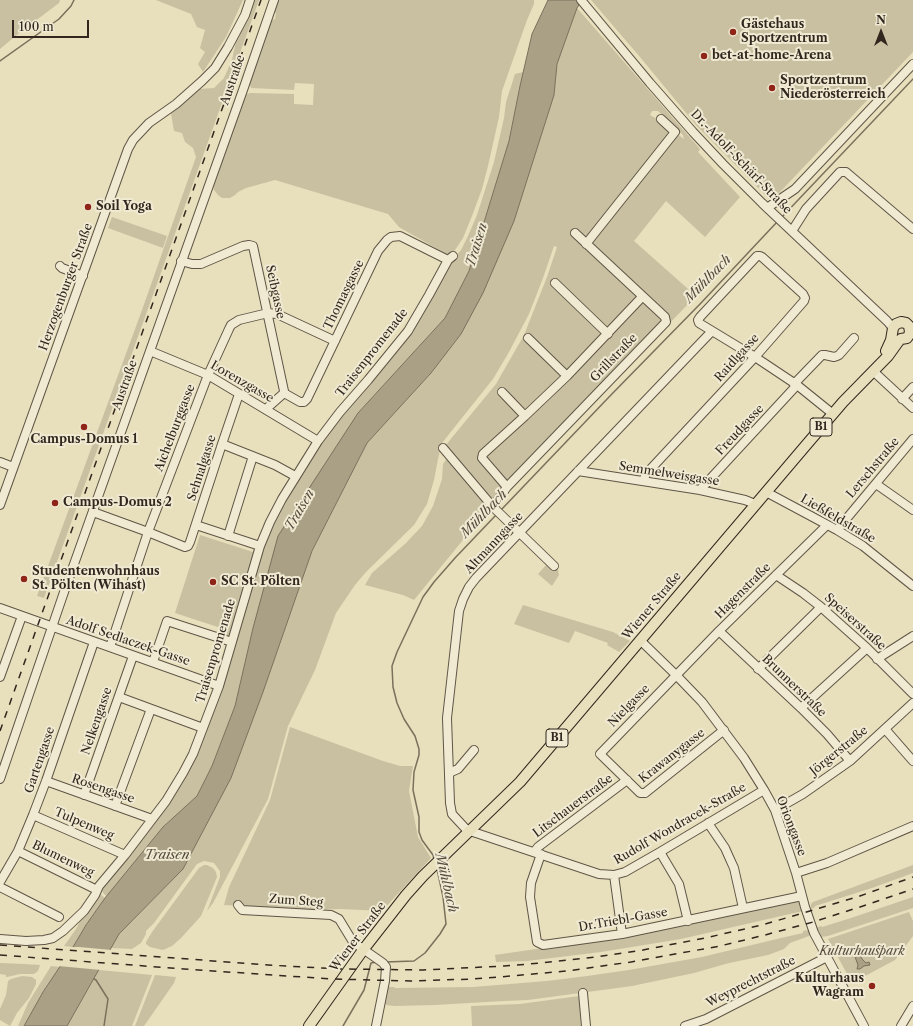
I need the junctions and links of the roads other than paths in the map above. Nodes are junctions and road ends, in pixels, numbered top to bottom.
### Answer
1 (250, 0) edge
2 (274, 0) edge
3 (581, 0) edge
4 (913, 64) edge
5 (661, 119) dead end
6 (767, 208) junction
7 (913, 230) edge
8 (792, 231) junction
9 (575, 233) dead end
10 (586, 244) junction
11 (451, 258) joint
12 (181, 261) junction
13 (60, 266) dead end
14 (83, 276) junction
15 (555, 283) dead end
16 (642, 296) junction
17 (268, 313) junction
18 (904, 327) edge
19 (712, 331) junction
20 (608, 334) junction
21 (528, 338) dead end
22 (854, 338) dead end
23 (335, 341) junction
24 (150, 351) junction
25 (754, 357) junction
26 (876, 368) junction
27 (208, 375) junction
28 (567, 376) junction
29 (796, 385) junction
30 (913, 387) edge
31 (502, 392) dead end
32 (284, 393) junction
33 (239, 394) junction
34 (902, 399) junction
35 (913, 408) edge
36 (266, 409) junction
37 (833, 414) junction
38 (525, 416) junction
39 (913, 439) edge
40 (318, 441) junction
41 (222, 444) junction
42 (443, 448) dead end
43 (253, 456) junction
44 (0, 462) edge
45 (14, 467) junction
46 (578, 471) junction
47 (295, 476) junction
48 (643, 482) junction
49 (876, 484) junction
50 (507, 487) junction
51 (700, 490) junction
52 (766, 492) junction
53 (755, 504) junction
54 (0, 505) edge
55 (493, 506) junction
56 (913, 510) edge
57 (93, 512) junction
58 (196, 525) junction
59 (827, 525) junction
60 (836, 530) junction
61 (148, 532) junction
62 (519, 533) junction
63 (228, 536) junction
64 (260, 546) junction
65 (554, 566) dead end
66 (776, 575) junction
67 (913, 586) edge
68 (820, 606) junction
69 (0, 608) edge
70 (22, 616) junction
71 (52, 627) junction
72 (719, 632) junction
73 (913, 636) edge
74 (640, 640) junction
75 (94, 642) junction
76 (232, 642) junction
77 (110, 648) junction
78 (867, 648) junction
79 (133, 656) junction
80 (878, 658) junction
81 (153, 662) junction
82 (758, 669) junction
83 (676, 675) junction
84 (0, 677) edge
85 (219, 686) junction
86 (913, 694) edge
87 (119, 697) junction
88 (913, 703) edge
89 (802, 708) junction
90 (151, 709) junction
91 (203, 728) junction
92 (885, 729) junction
93 (724, 730) junction
94 (474, 750) dead end
95 (600, 754) joint
96 (850, 761) junction
97 (913, 761) edge
98 (449, 773) junction
99 (0, 779) edge
100 (626, 780) junction
101 (46, 782) junction
102 (764, 790) junction
103 (84, 795) junction
104 (115, 806) junction
105 (775, 810) junction
106 (33, 815) junction
107 (152, 819) junction
108 (708, 823) junction
109 (913, 826) edge
110 (470, 831) junction
111 (18, 851) junction
112 (660, 852) junction
113 (537, 853) junction
114 (125, 855) junction
115 (796, 873) junction
116 (614, 875) junction
117 (0, 882) edge
118 (0, 887) edge
119 (97, 890) junction
120 (802, 896) junction
121 (238, 905) dead end
122 (743, 908) junction
123 (59, 917) dead end
124 (688, 921) junction
125 (622, 934) junction
126 (0, 939) edge
127 (363, 950) junction
128 (827, 957) junction
129 (583, 993) dead end
130 (913, 1006) edge
131 (862, 1025) edge
132 (309, 1026) edge
133 (376, 1026) edge
134 (586, 1026) edge
135 (685, 1026) edge
136 (901, 1026) edge

1 - 14 street, Herzogenburger Straße
2 - 12 street, Austraße
3 - 6 street, Dr.-Adolf-Schärf-Straße
4 - 6 street
5 - 10 street
6 - 8 street, Dr.-Adolf-Schärf-Straße
7 - 8 street
8 - 18 street, Dr.-Adolf-Schärf-Straße
9 - 10 street, Grillstraße
10 - 16 street, Grillstraße
11 - 23 street, Thomasgasse
11 - 40 street, Traisenpromenade
12 - 17 street, Seibgasse
12 - 24 street, Austraße
13 - 14 street
14 - 45 street, Herzogenburger Straße
15 - 20 street
16 - 20 street
16 - 50 street, Grillstraße
17 - 23 street
17 - 27 street, Aichelburggasse
17 - 32 street, Seibgasse
18 - 26 main road, B1
18 - 26 main road, B1
19 - 25 street
19 - 25 street, Raidlgasse
19 - 46 street, Altmanngasse
20 - 28 street
21 - 28 street
22 - 29 street, Freudgasse
23 - 32 street, Thomasgasse
24 - 27 street, Lorenzgasse
24 - 57 street, Austraße
25 - 29 street
25 - 48 street, Raidlgasse
26 - 34 street
26 - 37 main road, Wiener Straße / B1
27 - 33 street, Lorenzgasse
27 - 61 street, Aichelburggasse
28 - 38 street
29 - 37 street
29 - 51 street, Freudgasse
30 - 34 street
31 - 38 street
32 - 36 street
33 - 36 street, Lorenzgasse
33 - 41 street, Sehnalgasse
34 - 35 street
36 - 40 street, Lorenzgasse
37 - 52 main road, Wiener Straße / B1
38 - 50 street
39 - 49 street, Lerschstraße
40 - 47 street, Traisenpromenade
41 - 43 street
41 - 58 street, Sehnalgasse
42 - 55 street
43 - 47 street
43 - 63 street
44 - 45 street
45 - 54 street, Herzogenburger Straße
46 - 48 street, Semmelweisgasse
46 - 62 street, Altmanngasse
47 - 64 street, Traisenpromenade
48 - 51 street, Semmelweisgasse
49 - 56 street
49 - 60 street, Lerschstraße
50 - 55 street, Grillstraße
51 - 53 street, Semmelweisgasse
52 - 53 main road, Wiener Straße / B1
52 - 59 street, Ließfeldstraße
53 - 74 main road, Wiener Straße / B1
55 - 62 street
57 - 61 street
57 - 71 street, Austraße
58 - 61 street, Sehnalgasse
58 - 63 street
59 - 60 street, Ließfeldstraße
59 - 66 street, Hagenstraße
60 - 67 street, Ließfeldstraße
61 - 77 street, Aichelburggasse
62 - 65 street
62 - 98 street, Altmanngasse
63 - 64 street
64 - 76 street, Traisenpromenade
66 - 68 street, Speiserstraße
66 - 72 street, Hagenstraße
68 - 78 street, Speiserstraße
68 - 82 street
69 - 70 street, Adolf Sedlaczek-Gasse
70 - 71 street, Adolf Sedlaczek-Gasse
70 - 84 street
71 - 75 street, Adolf Sedlaczek-Gasse
71 - 99 street, Austraße
72 - 82 street, Brunnerstraße
72 - 83 street, Hagenstraße
73 - 80 street
74 - 83 street, Oriongasse
74 - 110 main road, Wiener Straße / B1
75 - 77 street, Adolf Sedlaczek-Gasse
75 - 101 street, Gartengasse
76 - 81 street
76 - 85 street, Traisenpromenade
77 - 79 street, Adolf Sedlaczek-Gasse
78 - 80 street, Speiserstraße
78 - 89 street
79 - 81 street, Adolf Sedlaczek-Gasse
79 - 87 street, Nelkengasse
80 - 86 street, Speiserstraße
81 - 85 street, Adolf Sedlaczek-Gasse
82 - 89 street, Brunnerstraße
83 - 93 street, Oriongasse
83 - 95 street, Nielgasse
85 - 91 street, Traisenpromenade
87 - 90 street
87 - 103 street, Nelkengasse
88 - 92 street, Jörgerstraße
89 - 96 street, Brunnerstraße
90 - 91 street
90 - 104 street
91 - 107 street, Traisenpromenade
92 - 96 street, Jörgerstraße
92 - 97 street
93 - 100 street, Krawanygasse
93 - 102 street, Oriongasse
94 - 98 street
95 - 100 street, Krawanygasse
96 - 105 street, Jörgerstraße
98 - 110 street, Altmanngasse
100 - 113 street, Litschauerstraße
101 - 103 street, Rosengasse
101 - 106 street, Gartengasse
102 - 105 street, Oriongasse
102 - 108 street, Rudolf Wondracek-Straße
103 - 104 street, Rosengasse
104 - 107 street, Rosengasse
105 - 115 street, Oriongasse
106 - 111 street, Gartengasse
106 - 114 street, Tulpenweg
107 - 114 street, Traisenpromenade
108 - 112 street, Rudolf Wondracek-Straße
108 - 122 street
109 - 115 street
110 - 113 street, Rudolf Wondracek-Straße
110 - 127 main road, Wiener Straße / B1
111 - 117 street, Gartengasse
111 - 119 street, Blumenweg
112 - 116 street, Rudolf Wondracek-Straße
112 - 124 street
113 - 116 street, Rudolf Wondracek-Straße
113 - 125 street, Dr.Triebl-Gasse
114 - 119 street, Traisenpromenade
115 - 120 street, Oriongasse
116 - 125 street
118 - 123 street
119 - 126 street, Traisenpromenade
120 - 122 street, Dr.Triebl-Gasse
120 - 128 street, Oriongasse
121 - 127 street, Zum Steg
122 - 124 street, Dr.Triebl-Gasse
124 - 125 street, Dr.Triebl-Gasse
127 - 132 main road, Wiener Straße / B1
127 - 133 street, Zum Steg
128 - 131 street, Oriongasse
128 - 135 street, Weyprechtstraße
129 - 134 street
130 - 136 street

